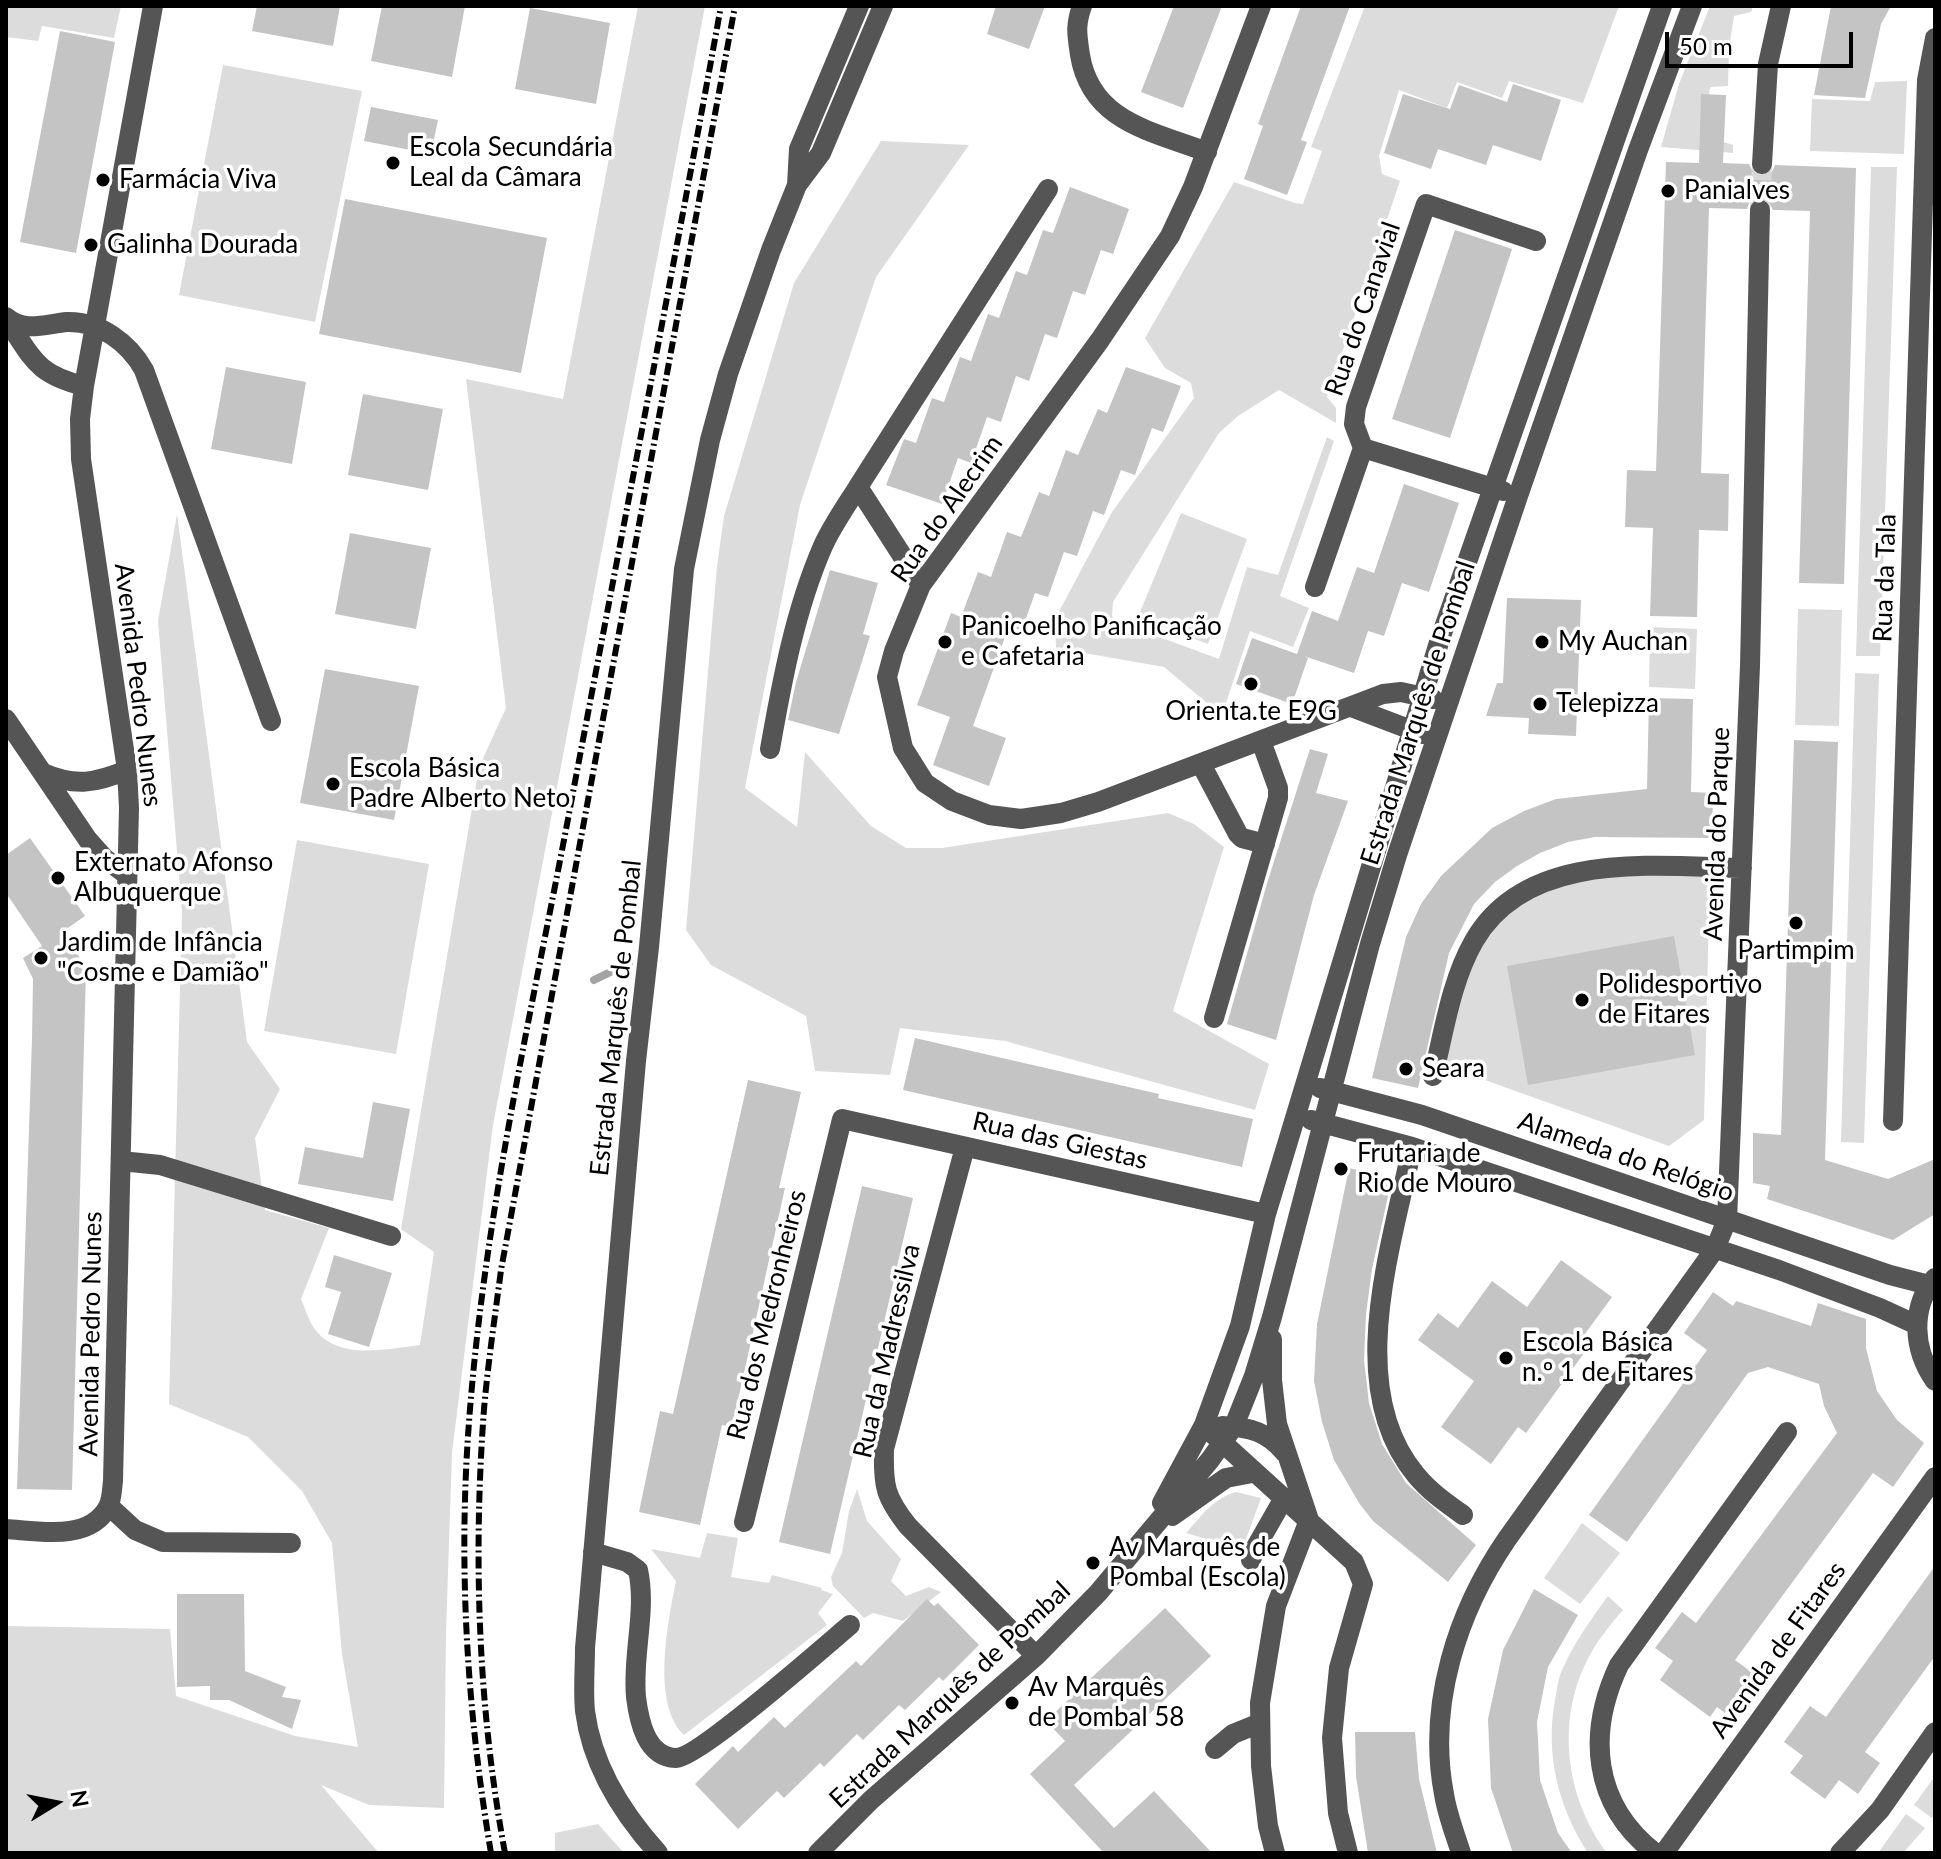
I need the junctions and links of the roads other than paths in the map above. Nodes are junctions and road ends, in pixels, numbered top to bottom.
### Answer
1 (153, 6) edge
2 (859, 6) edge
3 (883, 6) edge
4 (1082, 6) edge
5 (1261, 6) edge
6 (1662, 6) edge
7 (1692, 6) edge
8 (1781, 6) edge
9 (1935, 38) edge
10 (1207, 152) junction
11 (1762, 164) tunnel mouth
12 (797, 185) junction
13 (1048, 189) dead end
14 (1760, 210) tunnel mouth
15 (1536, 241) dead end
16 (6, 318) edge
17 (94, 326) junction
18 (84, 386) junction
19 (1363, 448) junction
20 (858, 487) junction
21 (1492, 487) junction
22 (1518, 496) junction
23 (921, 585) junction
24 (1315, 587) dead end
25 (1422, 696) junction
26 (1449, 704) junction
27 (1351, 707) junction
28 (6, 719) edge
29 (271, 721) dead end
30 (1411, 731) junction
31 (1437, 739) junction
32 (1261, 741) junction
33 (770, 749) dead end
34 (1201, 764) junction
35 (127, 770) junction
36 (43, 773) junction
37 (1265, 844) junction
38 (1742, 868) junction
39 (127, 875) junction
40 (1214, 1018) dead end
41 (1433, 1076) dead end
42 (1305, 1083) junction
43 (1333, 1091) junction
44 (1296, 1116) junction
45 (842, 1119) joint
46 (1893, 1121) dead end
47 (1323, 1124) junction
48 (965, 1147) junction
49 (1412, 1147) junction
50 (121, 1161) junction
51 (1266, 1214) junction
52 (1727, 1220) junction
53 (391, 1236) dead end
54 (1715, 1249) junction
55 (1932, 1281) edge
56 (1272, 1317) junction
57 (1917, 1325) junction
58 (1935, 1381) edge
59 (1204, 1425) junction
60 (1234, 1426) junction
61 (1787, 1432) dead end
62 (1222, 1444) junction
63 (1287, 1456) junction
64 (1252, 1473) junction
65 (1935, 1477) edge
66 (1284, 1498) junction
67 (109, 1506) junction
68 (1463, 1515) dead end
69 (1309, 1520) junction
70 (744, 1522) dead end
71 (6, 1529) edge
72 (1145, 1535) junction
73 (291, 1543) dead end
74 (593, 1552) junction
75 (1251, 1560) dead end
76 (850, 1625) dead end
77 (1036, 1656) junction
78 (1260, 1723) junction
79 (1935, 1732) edge
80 (1215, 1749) dead end
81 (658, 1853) edge
82 (818, 1853) edge
83 (1275, 1853) edge
84 (1348, 1853) edge
85 (1461, 1853) edge
86 (1655, 1853) edge
87 (1664, 1853) edge
88 (1840, 1853) edge

1 - 17 street, Avenida Pedro Nunes
2 - 12 street, Estrada Marquês de Pombal
3 - 12 street, Estrada Marquês de Pombal
4 - 10 street
5 - 10 street, Rua do Alecrim
6 - 21 street, Estrada Marquês de Pombal
7 - 22 street, Estrada Marquês de Pombal
8 - 11 street
9 - 46 street, Rua da Tala
10 - 23 street, Rua do Alecrim
12 - 74 street, Estrada Marquês de Pombal
13 - 20 street
14 - 38 street, Avenida do Parque
15 - 19 street, Rua do Canavial
16 - 17 street
16 - 18 street
17 - 18 street, Avenida Pedro Nunes
17 - 29 street
18 - 35 street, Avenida Pedro Nunes
19 - 21 street
19 - 24 street, Rua do Canavial
20 - 23 street
20 - 33 street
21 - 22 street
21 - 25 street, Estrada Marquês de Pombal
22 - 26 street, Estrada Marquês de Pombal
23 - 34 street, Rua do Alecrim
25 - 26 street, Rua do Alecrim
25 - 27 street, Rua do Alecrim
25 - 30 street, Estrada Marquês de Pombal
26 - 31 street, Estrada Marquês de Pombal
27 - 30 street
27 - 32 street, Rua do Alecrim
28 - 36 street
30 - 31 street
30 - 42 street, Estrada Marquês de Pombal
31 - 43 street, Estrada Marquês de Pombal
32 - 34 street, Rua do Alecrim
32 - 37 street
34 - 37 street
35 - 36 street
35 - 39 street, Avenida Pedro Nunes
36 - 39 street
37 - 40 street
38 - 41 street
38 - 52 street, Avenida do Parque
39 - 50 street, Avenida Pedro Nunes
42 - 43 street, Alameda do Relógio
42 - 44 street, Estrada Marquês de Pombal
43 - 47 street, Estrada Marquês de Pombal
43 - 52 street, Alameda do Relógio
44 - 47 street
44 - 51 street, Estrada Marquês de Pombal
45 - 48 street, Rua das Giestas
45 - 70 street, Rua dos Medronheiros
47 - 49 street
47 - 56 street, Estrada Marquês de Pombal
48 - 51 street, Rua das Giestas
48 - 77 street, Rua da Madressilva
49 - 54 street
49 - 68 street
50 - 53 street
50 - 67 street, Avenida Pedro Nunes
51 - 59 street, Estrada Marquês de Pombal
52 - 54 street, Avenida do Parque
52 - 55 street, Alameda do Relógio
54 - 57 street
54 - 85 street, Avenida do Parque
55 - 57 street
56 - 60 street, Estrada Marquês de Pombal
56 - 63 street
57 - 58 street
59 - 60 street
59 - 62 street
59 - 72 street, Estrada Marquês de Pombal
60 - 62 street, Estrada Marquês de Pombal
60 - 63 street
61 - 86 street
62 - 64 street
62 - 72 street, Estrada Marquês de Pombal
63 - 69 street
64 - 66 street
64 - 72 street, Estrada Marquês de Pombal
65 - 87 street, Avenida de Fitares
66 - 69 street
66 - 75 street
67 - 71 street
67 - 73 street
69 - 78 street
69 - 84 street
72 - 77 street, Estrada Marquês de Pombal
74 - 76 street
74 - 81 street, Estrada Marquês de Pombal
77 - 82 street, Estrada Marquês de Pombal
78 - 80 street
78 - 83 street
79 - 88 street

